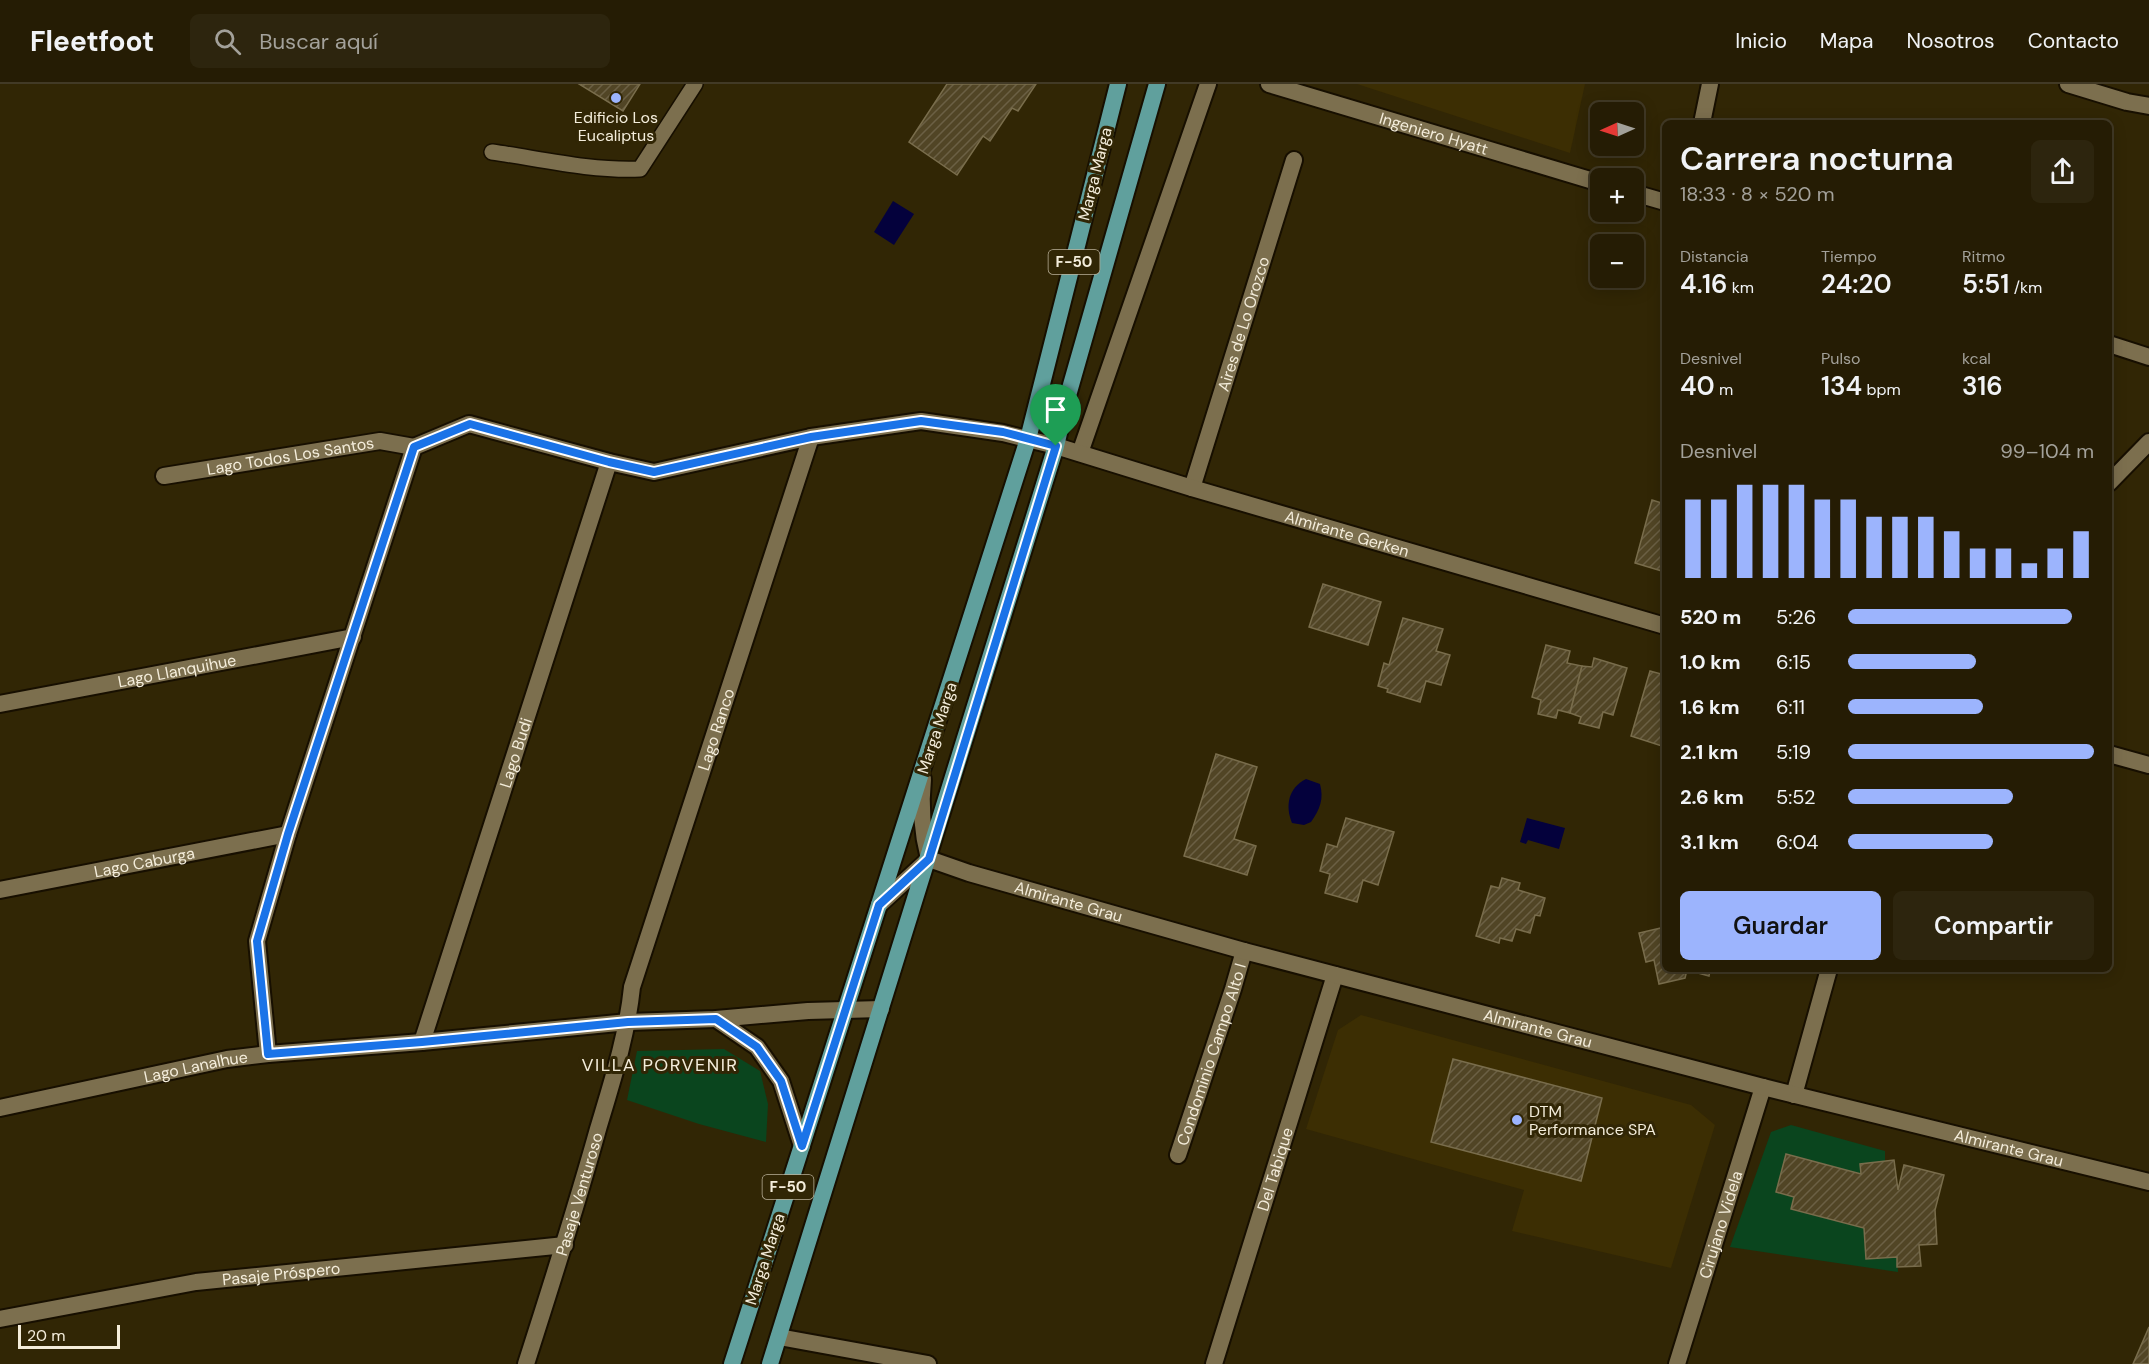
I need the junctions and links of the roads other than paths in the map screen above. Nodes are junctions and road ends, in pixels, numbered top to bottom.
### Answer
1 (695, 84) edge
2 (1118, 84) edge
3 (1157, 84) edge
4 (1208, 84) edge
5 (1269, 84) edge
6 (1710, 84) edge
7 (2068, 84) edge
8 (2149, 106) edge
9 (1703, 120) edge
10 (492, 152) dead end
11 (1294, 160) dead end
12 (1590, 180) edge
13 (1644, 196) edge
14 (1662, 201) edge
15 (2112, 345) edge
16 (2149, 357) edge
17 (811, 437) junction
18 (1028, 439) junction
19 (2149, 442) edge
20 (1056, 446) junction
21 (414, 447) junction
22 (1080, 453) junction
23 (609, 462) junction
24 (164, 476) dead end
25 (2112, 480) edge
26 (1192, 488) junction
27 (1662, 625) edge
28 (353, 637) junction
29 (0, 704) edge
30 (2112, 755) edge
31 (2149, 765) edge
32 (924, 767) junction
33 (288, 834) junction
34 (929, 859) junction
35 (0, 890) edge
36 (879, 905) junction
37 (1244, 951) junction
38 (1828, 972) edge
39 (1335, 975) junction
40 (881, 1009) junction
41 (845, 1010) junction
42 (716, 1019) junction
43 (628, 1022) junction
44 (422, 1042) junction
45 (268, 1054) junction
46 (1763, 1087) junction
47 (1794, 1095) junction
48 (0, 1108) edge
49 (802, 1146) junction
50 (1178, 1155) dead end
51 (2149, 1182) edge
52 (565, 1245) junction
53 (0, 1319) edge
54 (779, 1336) junction
55 (526, 1364) edge
56 (732, 1364) edge
57 (770, 1364) edge
58 (928, 1364) edge
59 (1214, 1364) edge
60 (1677, 1364) edge

1 - 10 lane
2 - 18 main road, Marga Marga / F-50
3 - 20 main road, Marga Marga / F-50
4 - 22 street
5 - 12 street, Ingeniero Hyatt
6 - 9 street
7 - 8 street
11 - 26 street, Aires de Lo Orozco
13 - 14 street
15 - 16 street
17 - 18 street, Almirante Gerken
17 - 23 street, Almirante Gerken
17 - 43 street, Lago Ranco
18 - 20 street, Almirante Gerken
18 - 32 main road, Marga Marga / F-50
19 - 25 street
20 - 22 street, Almirante Gerken
20 - 34 main road, Marga Marga / F-50
21 - 23 street, Almirante Gerken
21 - 24 street, Lago Todos Los Santos
21 - 28 street
22 - 26 street, Almirante Gerken
23 - 44 street, Lago Budi
26 - 27 street, Almirante Gerken
28 - 29 street, Lago Llanquihue
28 - 33 street
30 - 31 street
32 - 34 street
32 - 36 main road, Marga Marga / F-50
33 - 35 street, Lago Caburga
33 - 45 street
34 - 36 street
34 - 37 street, Almirante Grau
34 - 40 main road, Marga Marga / F-50
36 - 41 main road, Marga Marga / F-50
37 - 39 street, Almirante Grau
37 - 50 street, Condominio Campo Alto I
38 - 47 street
39 - 46 street, Almirante Grau
39 - 59 street, Del Tabique
40 - 41 street, Lago Lanalhue
40 - 54 main road, Marga Marga / F-50
41 - 42 street, Lago Lanalhue
41 - 49 main road, Marga Marga / F-50
42 - 43 street, Lago Lanalhue
42 - 49 street
43 - 44 street, Lago Lanalhue
43 - 52 street, Pasaje Venturoso
44 - 45 street, Lago Lanalhue
45 - 48 street, Lago Lanalhue
46 - 47 street, Almirante Grau
46 - 60 street, Cirujano Videla
47 - 51 street, Almirante Grau
49 - 56 main road, Marga Marga / F-50
52 - 53 street, Pasaje Próspero
52 - 55 street, Pasaje Venturoso
54 - 57 main road, Marga Marga / F-50
54 - 58 street

